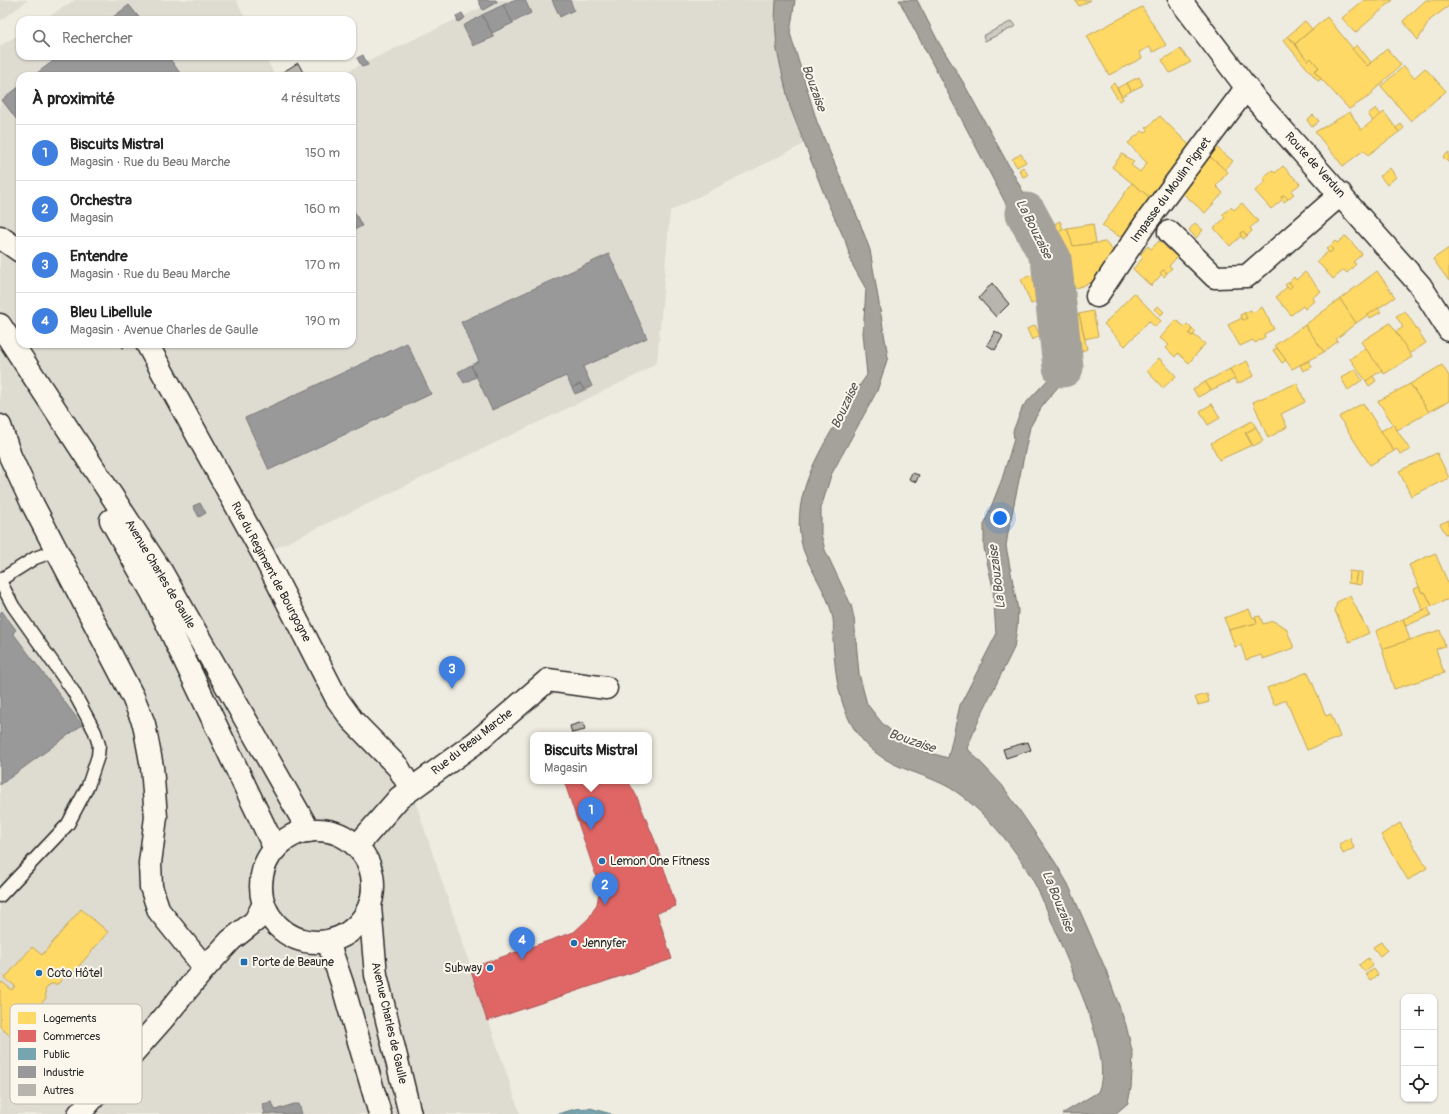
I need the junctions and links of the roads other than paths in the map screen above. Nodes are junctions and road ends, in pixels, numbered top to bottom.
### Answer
1 (1180, 0) edge
2 (1247, 87) junction
3 (1341, 194) junction
4 (1169, 232) dead end
5 (0, 237) edge
6 (16, 248) edge
7 (1097, 296) dead end
8 (0, 325) edge
9 (1449, 330) edge
10 (0, 347) edge
11 (149, 348) edge
12 (0, 426) edge
13 (5, 458) edge
14 (57, 550) junction
15 (0, 580) edge
16 (606, 688) dead end
17 (411, 789) junction
18 (309, 831) junction
19 (357, 846) junction
20 (274, 849) junction
21 (0, 896) edge
22 (264, 904) junction
23 (370, 907) junction
24 (328, 942) junction
25 (205, 968) junction
26 (142, 1043) edge
27 (88, 1104) edge
28 (79, 1114) edge
29 (380, 1114) edge
30 (410, 1114) edge

1 - 2 main road, Route de Verdun
2 - 3 main road, Route de Verdun
2 - 7 main road, Impasse du Moulin Pignet
3 - 4 main road
3 - 9 main road, Route de Verdun
5 - 6 main road
8 - 18 main road, Avenue Charles de Gaulle
10 - 20 main road, Avenue Charles de Gaulle
11 - 17 main road, Rue du Regiment de Bourgogne
12 - 13 main road
13 - 14 main road
14 - 15 lane
14 - 25 main road
15 - 21 lane
16 - 17 main road, Rue du Beau Marche
17 - 19 main road, Rue du Beau Marche
18 - 19 main road, Avenue Charles de Gaulle
18 - 20 main road, Avenue Charles de Gaulle
19 - 23 main road, Avenue Charles de Gaulle
20 - 22 main road, Avenue Charles de Gaulle
22 - 24 main road, Avenue Charles de Gaulle
22 - 25 main road
23 - 24 main road, Avenue Charles de Gaulle
23 - 30 main road, Avenue Charles de Gaulle
24 - 29 main road
25 - 26 main road
27 - 28 main road

